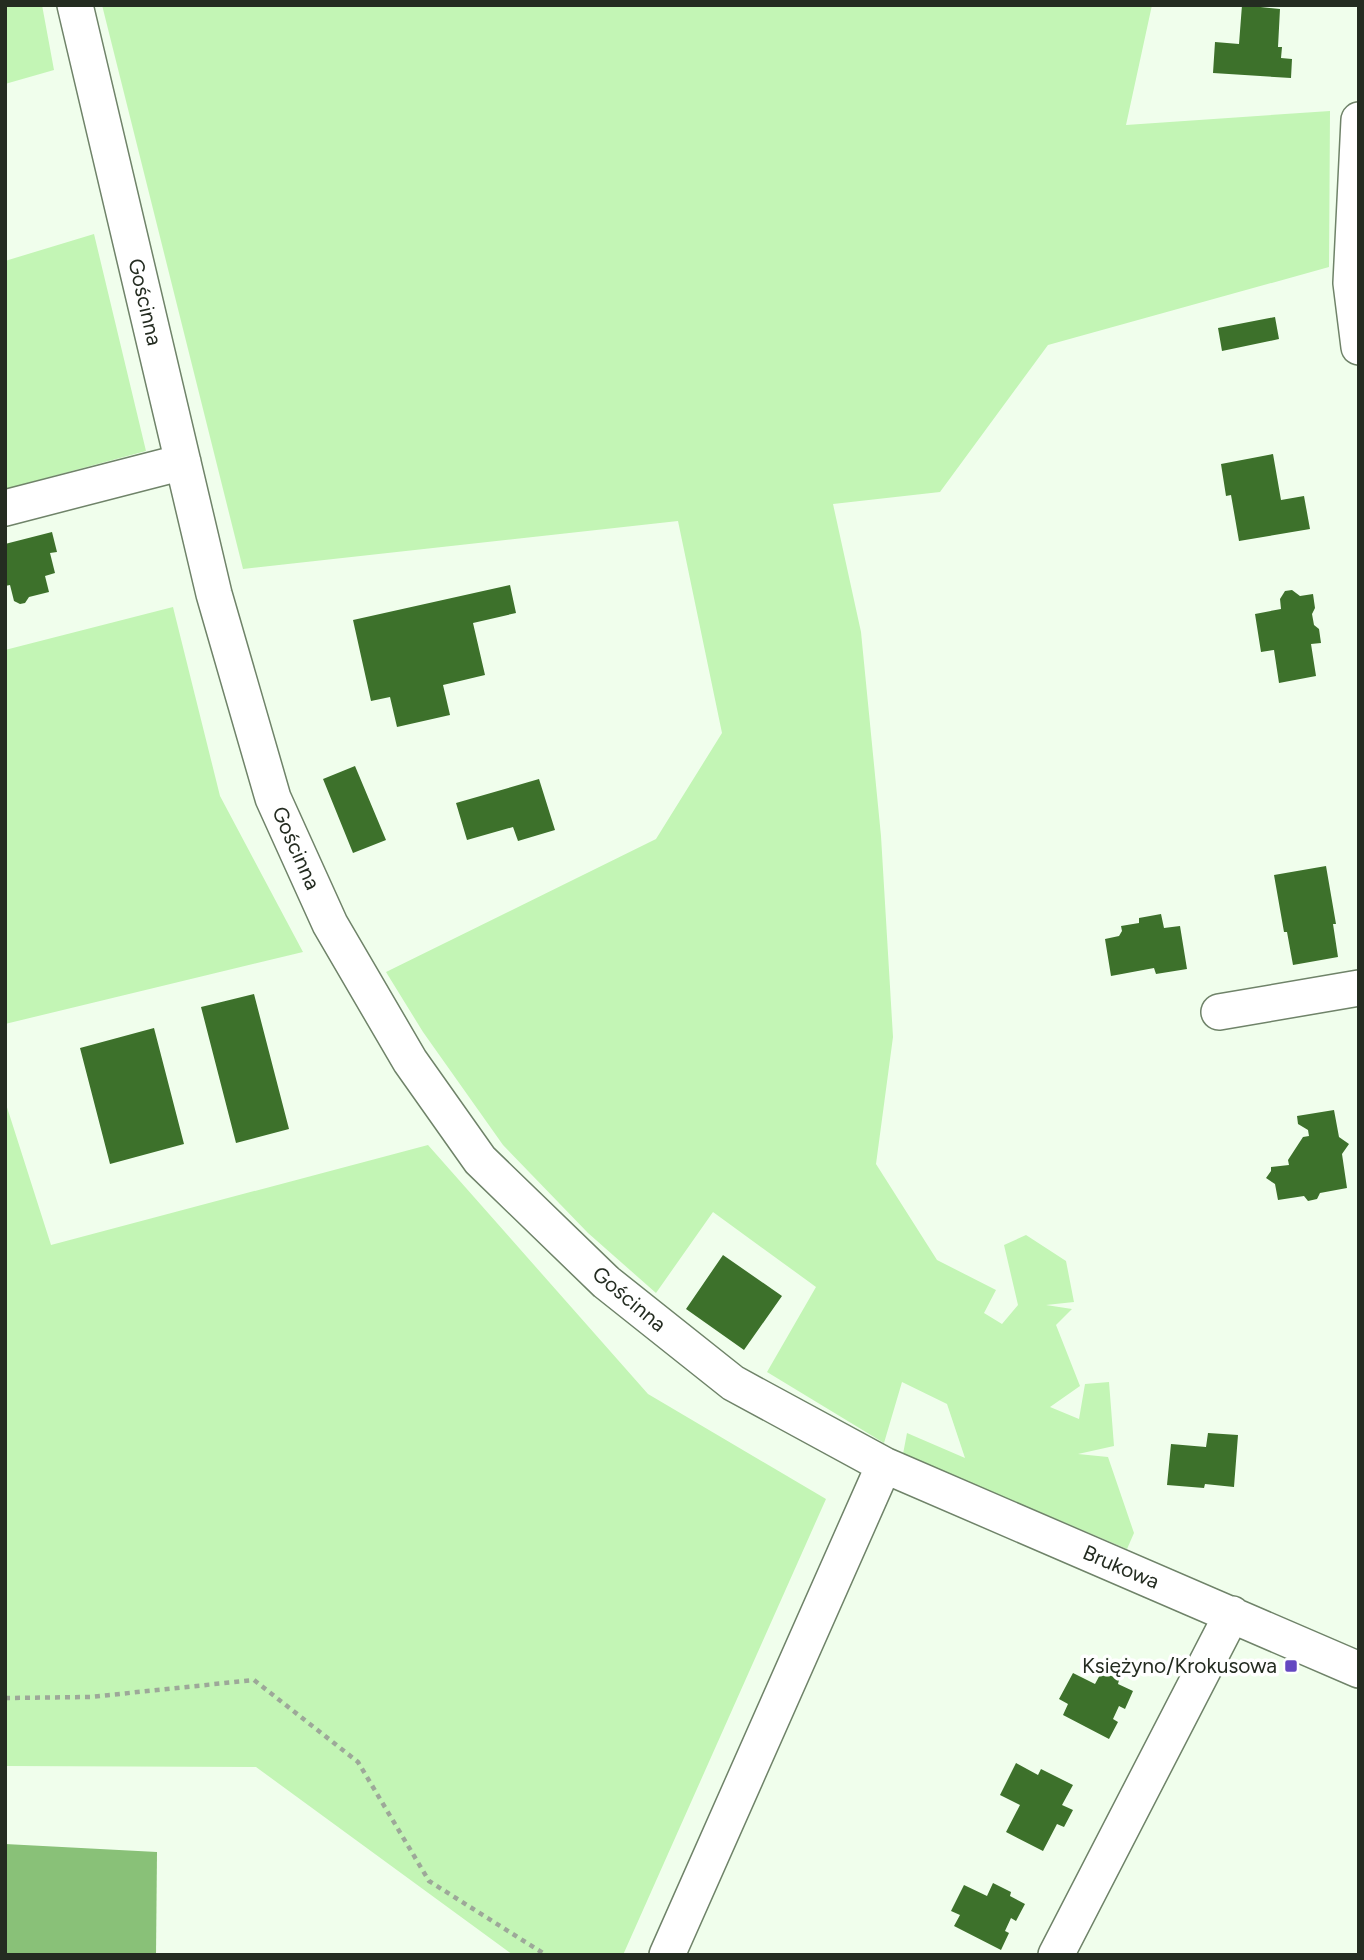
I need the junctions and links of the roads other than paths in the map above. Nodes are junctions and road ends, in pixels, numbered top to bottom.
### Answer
1 (75, 5) edge
2 (1359, 120) edge
3 (1359, 347) edge
4 (183, 462) junction
5 (5, 508) edge
6 (1359, 988) edge
7 (1219, 1012) dead end
8 (884, 1465) junction
9 (1232, 1614) junction
10 (1359, 1670) edge
11 (667, 1955) edge
12 (1056, 1955) edge

1 - 4 street, Gościnna
2 - 3 street
4 - 5 street
4 - 8 street, Gościnna
6 - 7 street
8 - 9 street, Brukowa
8 - 11 street
9 - 10 street, Brukowa
9 - 12 street

